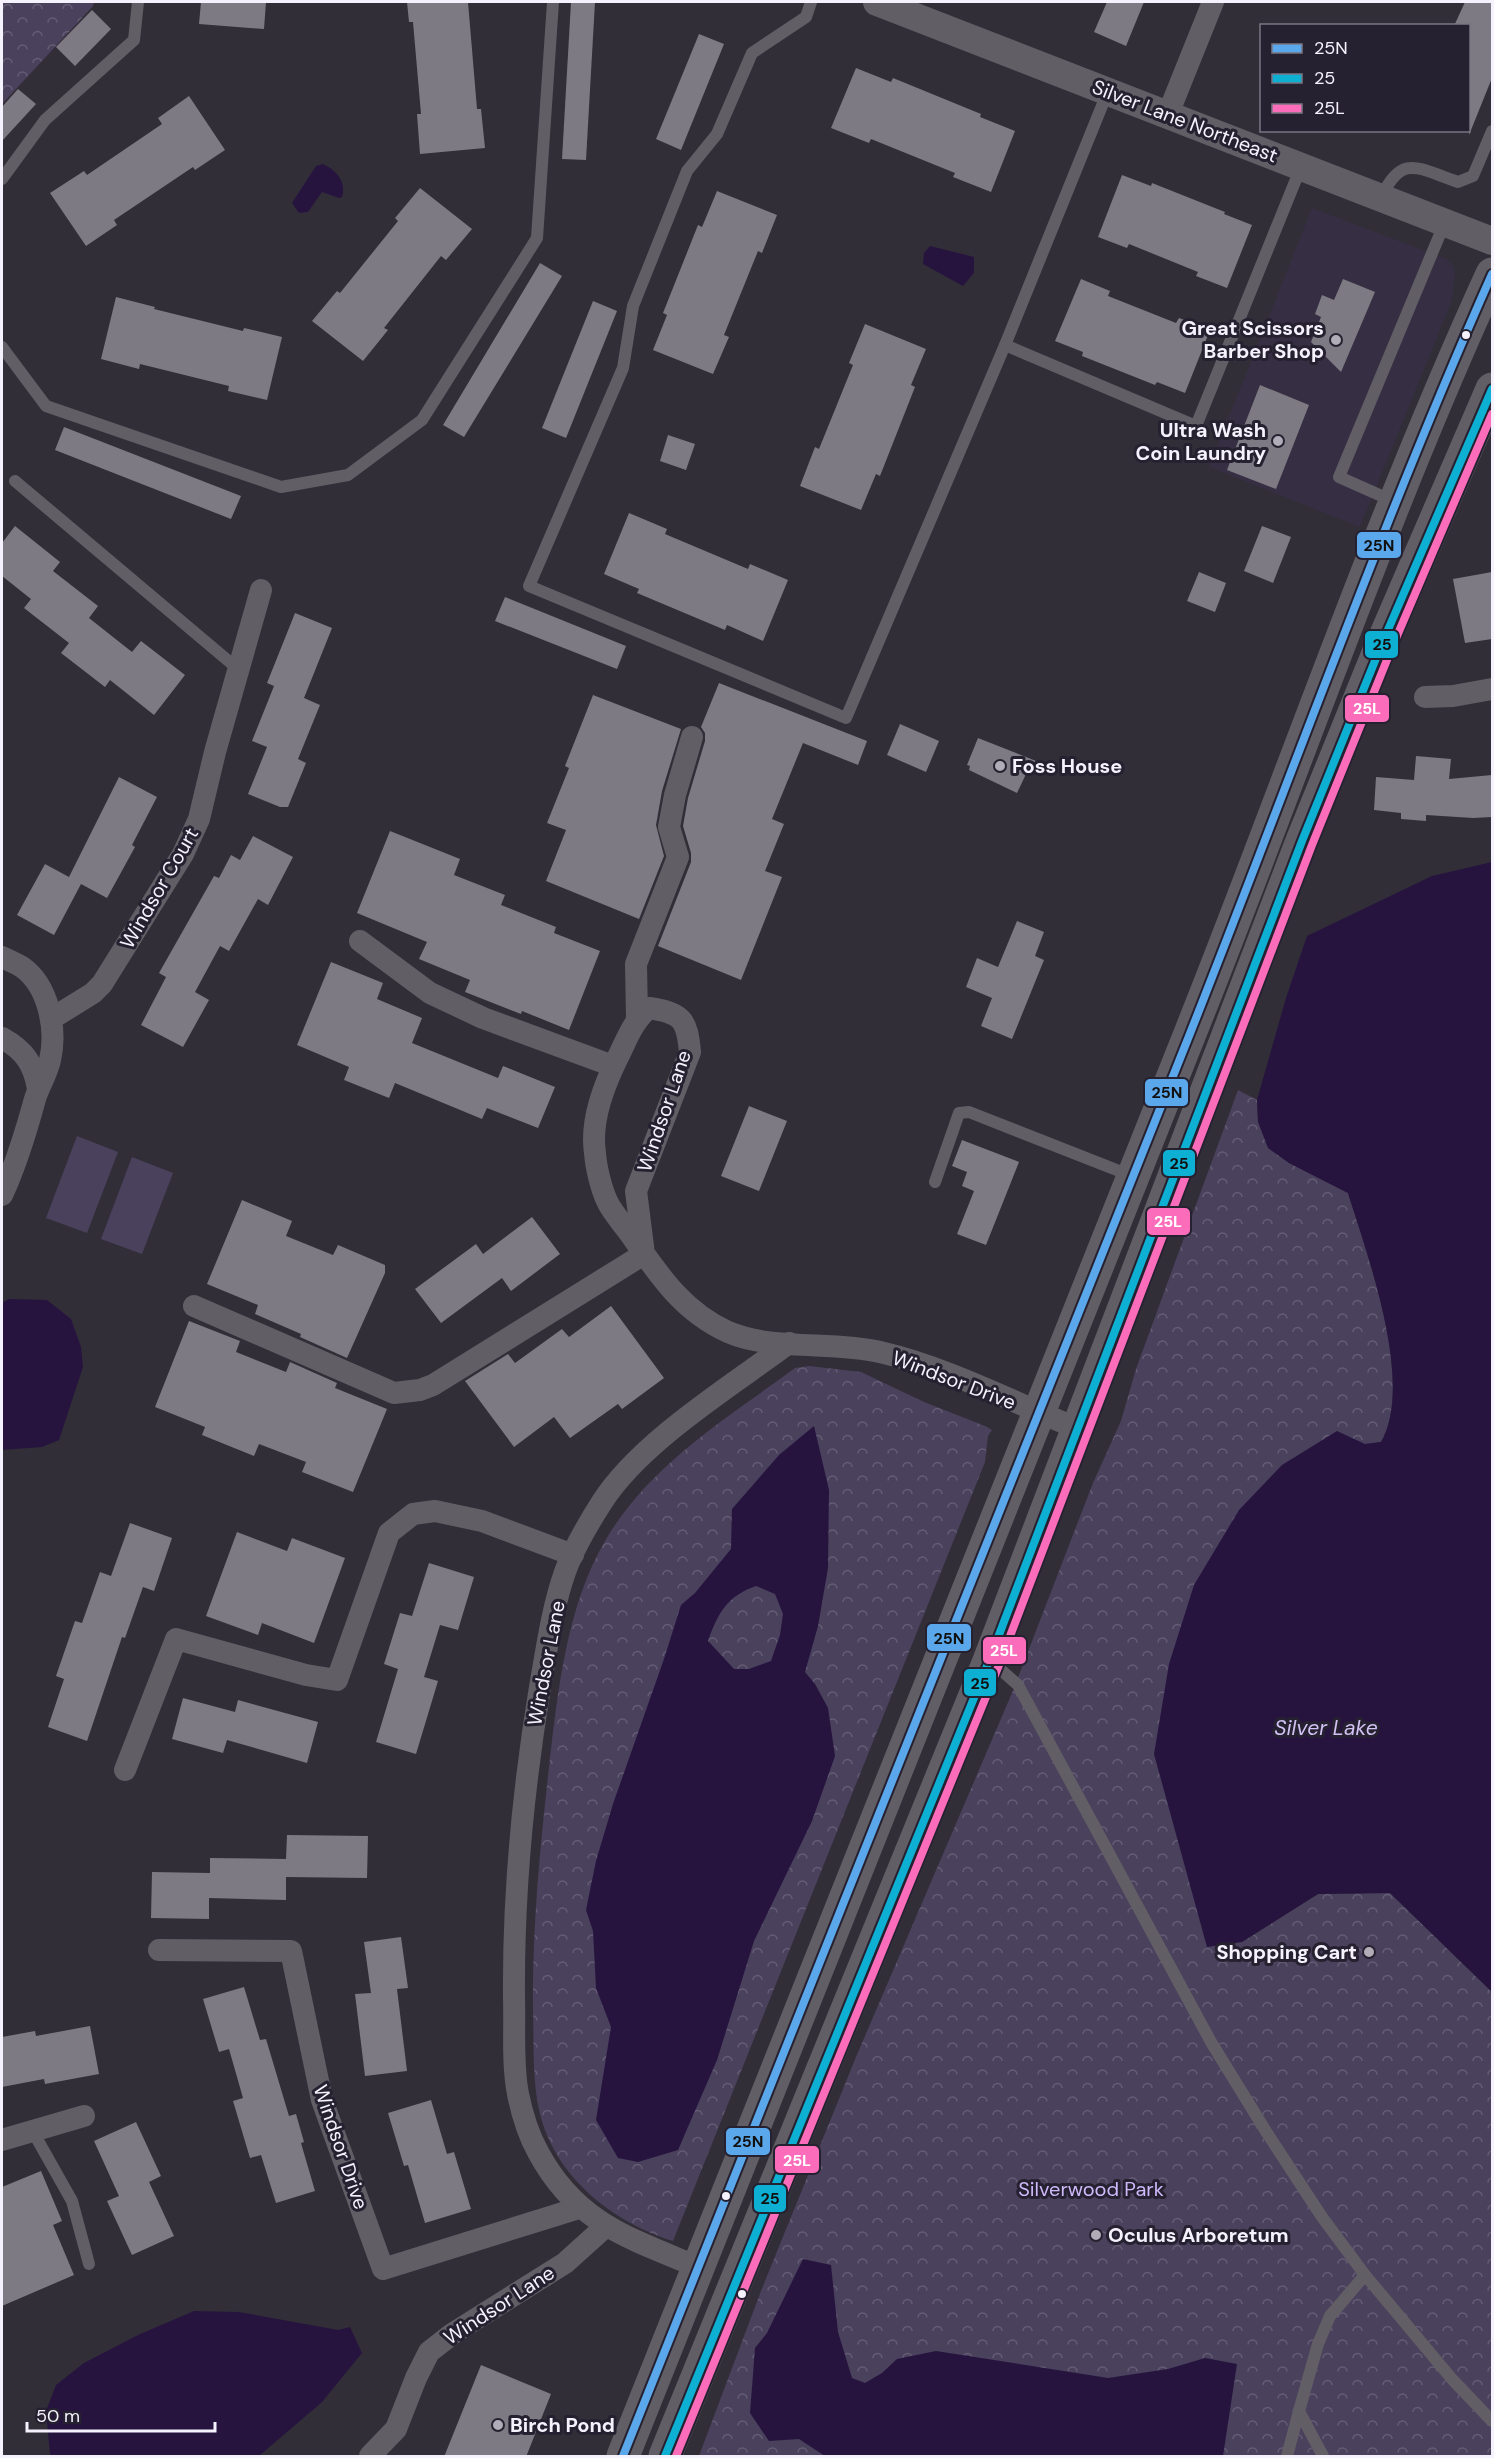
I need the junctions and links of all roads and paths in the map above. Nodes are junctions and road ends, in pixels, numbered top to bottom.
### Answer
1 (138, 2) edge
2 (553, 2) edge
3 (811, 2) edge
4 (877, 2) edge
5 (1213, 2) edge
6 (1108, 91) junction
7 (1168, 114) junction
8 (1492, 131) edge
9 (1301, 166) junction
10 (2, 179) edge
11 (1381, 198) junction
12 (1445, 222) junction
13 (1492, 241) edge
14 (1492, 274) edge
15 (1005, 345) junction
16 (2, 347) edge
17 (1492, 389) edge
18 (15, 481) dead end
19 (1395, 501) junction
20 (261, 590) dead end
21 (238, 669) junction
22 (1492, 689) edge
23 (1425, 698) dead end
24 (692, 737) dead end
25 (360, 941) dead end
26 (2, 957) edge
27 (51, 1018) junction
28 (637, 1018) junction
29 (2, 1038) edge
30 (613, 1066) junction
31 (38, 1089) junction
32 (1133, 1176) junction
33 (936, 1182) dead end
34 (2, 1195) edge
35 (644, 1254) junction
36 (194, 1306) dead end
37 (789, 1343) junction
38 (1040, 1413) junction
39 (1079, 1429) junction
40 (573, 1555) junction
41 (990, 1661) junction
42 (125, 1770) dead end
43 (159, 1950) dead end
44 (84, 2116) dead end
45 (32, 2130) junction
46 (2, 2140) edge
47 (579, 2208) junction
48 (606, 2226) junction
49 (89, 2264) dead end
50 (698, 2267) junction
51 (1365, 2275) junction
52 (1299, 2411) junction
53 (1492, 2421) edge
54 (370, 2457) edge
55 (623, 2457) edge
56 (666, 2457) edge
57 (1287, 2457) edge
58 (1323, 2457) edge

1 - 10 lane
2 - 16 lane
3 - 15 lane
4 - 6 street, Silver Lane Northeast
5 - 7 street
6 - 7 street, Silver Lane Northeast
6 - 15 lane
7 - 9 street, Silver Lane Northeast
8 - 11 lane
9 - 11 street, Silver Lane Northeast
9 - 15 lane
11 - 12 street, Silver Lane Northeast
12 - 13 street, Silver Lane Northeast
12 - 19 lane
14 - 19 main road
17 - 39 main road
18 - 21 lane
19 - 32 main road
20 - 21 street, Windsor Court
21 - 27 street, Windsor Court
22 - 23 street
24 - 28 street
25 - 30 street
26 - 27 street
27 - 31 street
28 - 30 street
28 - 35 street, Windsor Lane
29 - 31 street
30 - 35 street
31 - 34 street
32 - 33 lane
32 - 38 main road
35 - 36 street
35 - 37 street
37 - 38 street, Windsor Drive
37 - 40 street, Windsor Lane
38 - 39 street, Windsor Drive
38 - 50 main road
39 - 41 main road
40 - 42 street
40 - 47 street, Windsor Lane
41 - 51 lane
41 - 56 main road
43 - 47 street, Windsor Drive
44 - 45 street
45 - 46 street
45 - 49 lane
47 - 48 street, Windsor Lane
48 - 50 street, Windsor Lane
48 - 54 street, Windsor Lane
50 - 55 main road
51 - 52 lane
51 - 53 lane
52 - 57 lane
52 - 58 lane

